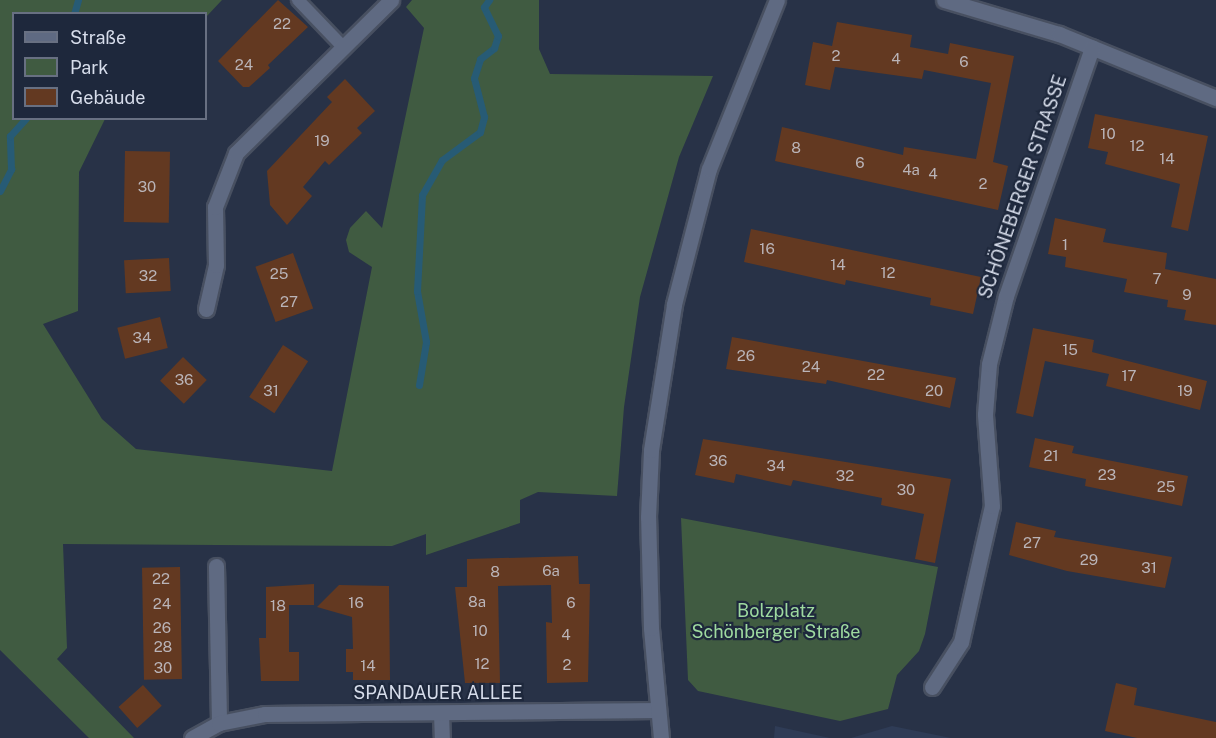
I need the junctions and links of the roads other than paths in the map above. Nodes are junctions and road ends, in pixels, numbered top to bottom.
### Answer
1 (298, 0) edge
2 (391, 0) edge
3 (777, 0) edge
4 (944, 0) edge
5 (343, 47) junction
6 (1092, 47) junction
7 (1216, 98) edge
8 (206, 309) dead end
9 (216, 566) dead end
10 (932, 687) dead end
11 (658, 710) junction
12 (441, 713) junction
13 (219, 723) junction
14 (192, 738) edge
15 (441, 738) edge
16 (661, 738) edge

1 - 5 lane
2 - 5 street
3 - 11 street
4 - 6 street
5 - 8 street
6 - 7 street
6 - 10 street, SCHÖNEBERGER STRASSE
9 - 13 street
11 - 12 street, SPANDAUER ALLEE
11 - 16 street
12 - 13 street, SPANDAUER ALLEE
12 - 15 street
13 - 14 street, SPANDAUER ALLEE

